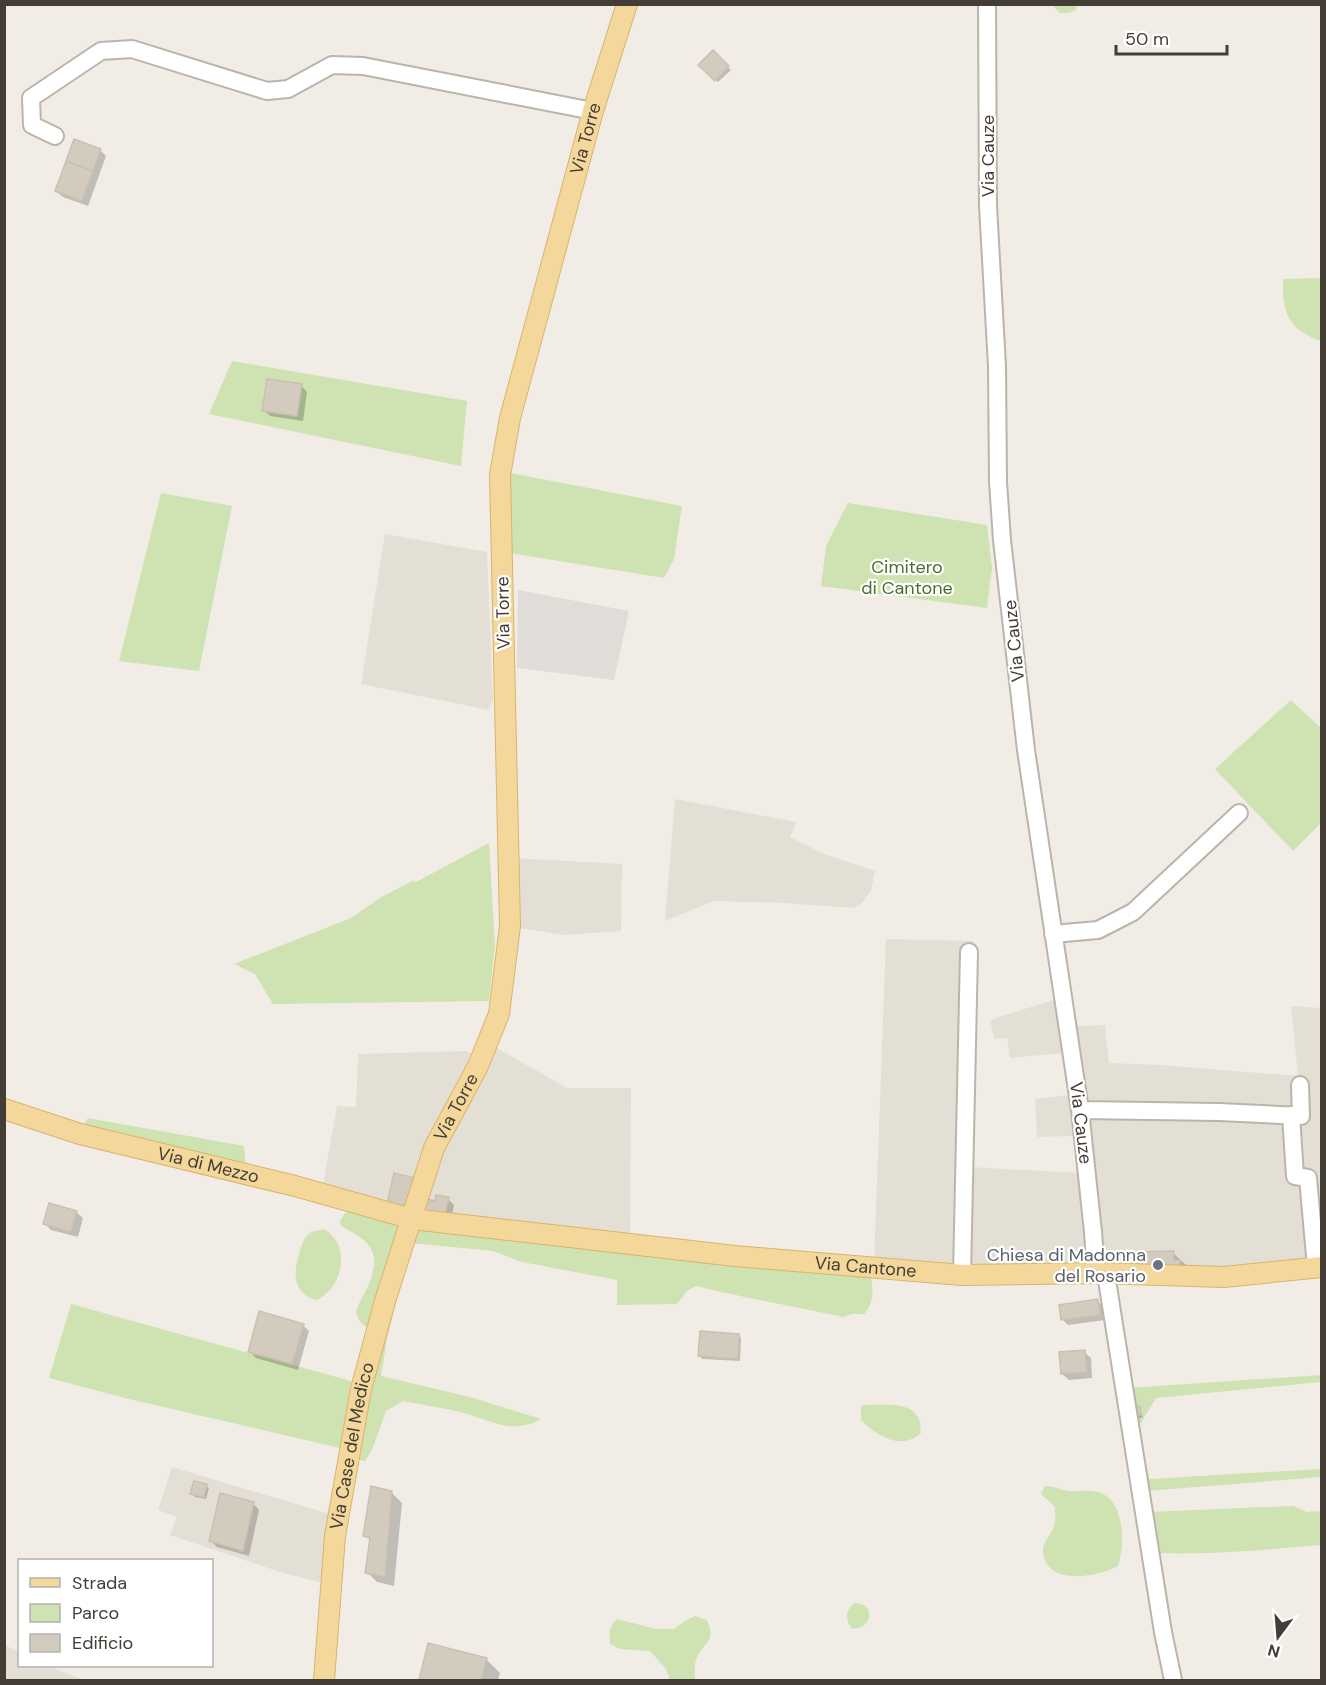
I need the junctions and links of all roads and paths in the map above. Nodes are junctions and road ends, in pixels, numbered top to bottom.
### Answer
1 (627, 4) edge
2 (987, 4) edge
3 (593, 111) junction
4 (55, 136) dead end
5 (1239, 813) dead end
6 (1053, 934) junction
7 (969, 952) dead end
8 (1300, 1085) dead end
9 (4, 1109) edge
10 (1080, 1110) junction
11 (1291, 1115) junction
12 (412, 1219) junction
13 (1319, 1267) edge
14 (1101, 1274) junction
15 (962, 1275) junction
16 (324, 1680) edge
17 (1173, 1680) edge

1 - 3 main road, Via Torre
2 - 6 street, Via Cauze
3 - 4 street
3 - 12 main road, Via Torre
5 - 6 street
6 - 10 street, Via Cauze
7 - 15 street
8 - 11 street
9 - 12 main road, Via di Mezzo
10 - 11 street
10 - 14 street, Via Cauze
11 - 13 street
12 - 15 main road, Via Cantone
12 - 16 main road, Via Case del Medico
13 - 14 main road, Via Cantone
14 - 15 main road, Via Cantone
14 - 17 street, Via Cauze

